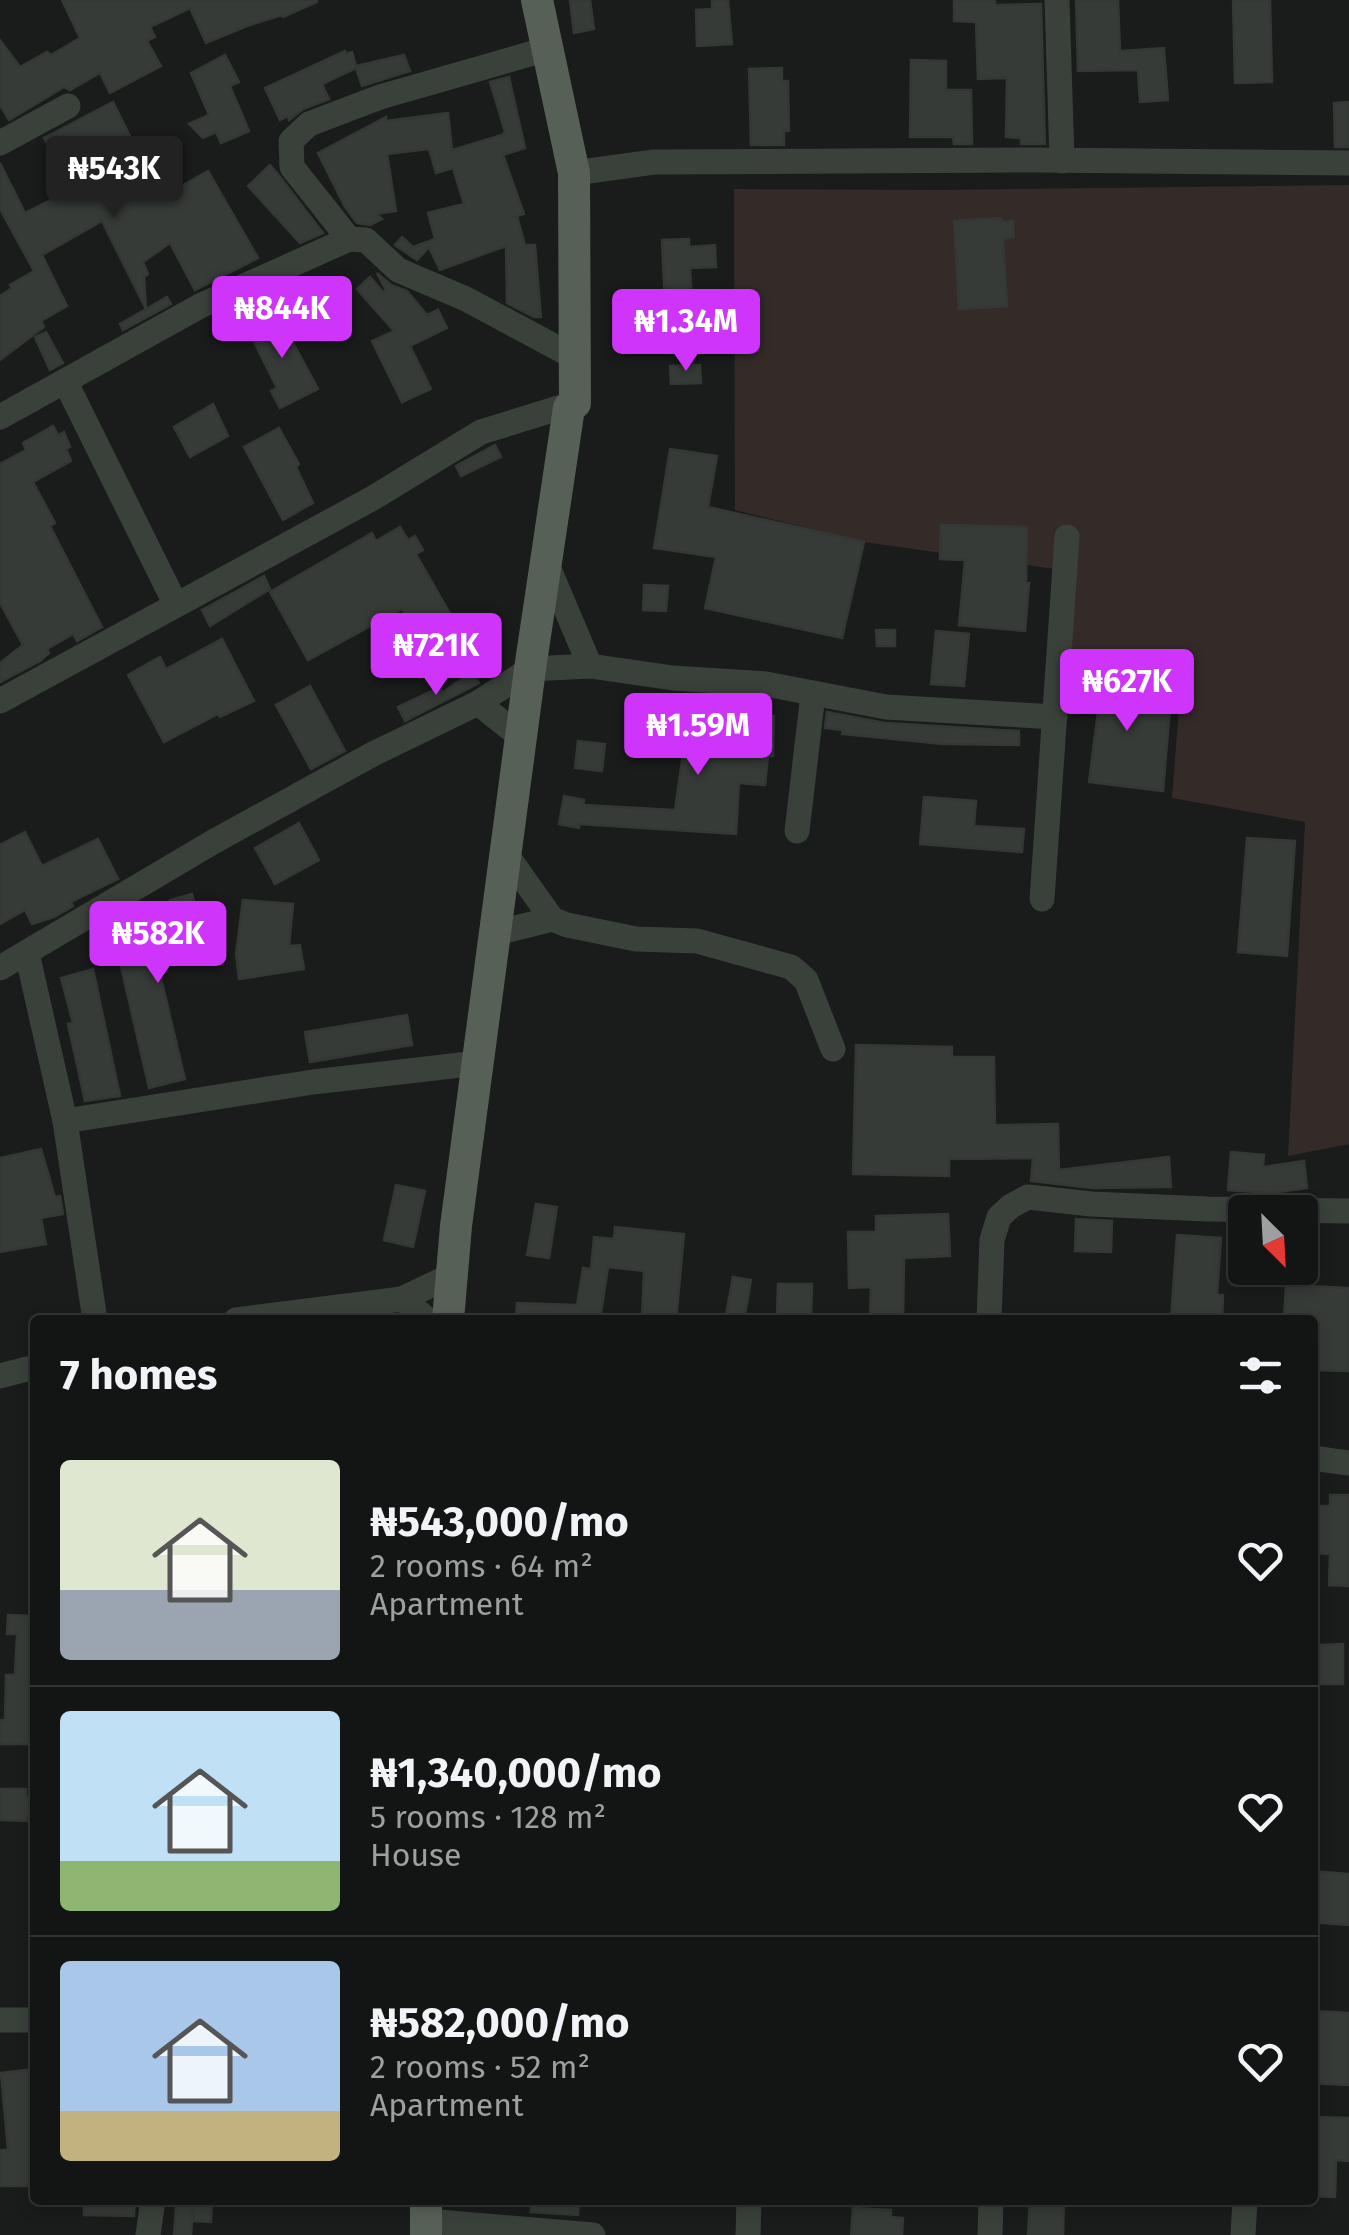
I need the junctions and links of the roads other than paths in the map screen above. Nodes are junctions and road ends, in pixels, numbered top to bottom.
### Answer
1 (537, 0) edge
2 (1057, 0) edge
3 (547, 49) junction
4 (68, 106) dead end
5 (0, 143) edge
6 (1062, 160) junction
7 (1349, 163) edge
8 (574, 173) junction
9 (349, 239) junction
10 (574, 357) junction
11 (66, 383) junction
12 (576, 403) junction
13 (0, 417) edge
14 (1067, 537) dead end
15 (546, 562) junction
16 (175, 603) junction
17 (590, 666) junction
18 (530, 669) junction
19 (813, 694) junction
20 (0, 701) edge
21 (478, 703) junction
22 (1055, 717) junction
23 (522, 738) junction
24 (796, 831) dead end
25 (506, 854) junction
26 (1042, 899) dead end
27 (552, 919) junction
28 (496, 933) junction
29 (27, 953) junction
30 (0, 968) edge
31 (833, 1049) dead end
32 (478, 1063) junction
33 (65, 1121) junction
34 (1349, 1210) edge
35 (452, 1276) junction
36 (402, 1299) junction
37 (93, 1315) edge
38 (276, 1315) edge
39 (422, 1315) edge
40 (448, 1315) edge
41 (989, 1315) edge
42 (30, 1368) edge
43 (0, 1376) edge
44 (1318, 1459) edge
45 (1349, 1463) edge
46 (0, 2020) edge
47 (30, 2020) edge
48 (152, 2205) edge
49 (749, 2205) edge
50 (990, 2205) edge
51 (1245, 2205) edge
52 (426, 2219) edge
53 (148, 2235) edge
54 (593, 2235) edge
55 (748, 2235) edge
56 (990, 2235) edge
57 (1243, 2235) edge

1 - 3 main road
2 - 6 street
3 - 8 main road
3 - 9 street
4 - 5 street
6 - 7 street
6 - 8 street
8 - 10 main road
9 - 10 street
9 - 11 street
10 - 12 main road
11 - 13 street
11 - 16 street
12 - 15 main road
12 - 16 street
14 - 22 street
15 - 17 street
15 - 18 main road
16 - 20 street
17 - 18 street
17 - 19 street
18 - 21 street
18 - 23 main road
19 - 22 street
19 - 24 street
21 - 23 street
21 - 29 street
22 - 26 street
23 - 25 main road
25 - 27 street
25 - 28 main road
27 - 28 street
27 - 31 street
28 - 32 main road
29 - 30 street
29 - 33 street
32 - 33 street
32 - 35 main road
33 - 37 street
34 - 41 street
35 - 36 street
35 - 40 main road
36 - 38 street
36 - 39 street
42 - 43 street
44 - 45 street
46 - 47 street
48 - 53 street
49 - 55 street
50 - 56 street
51 - 57 street
52 - 54 street

